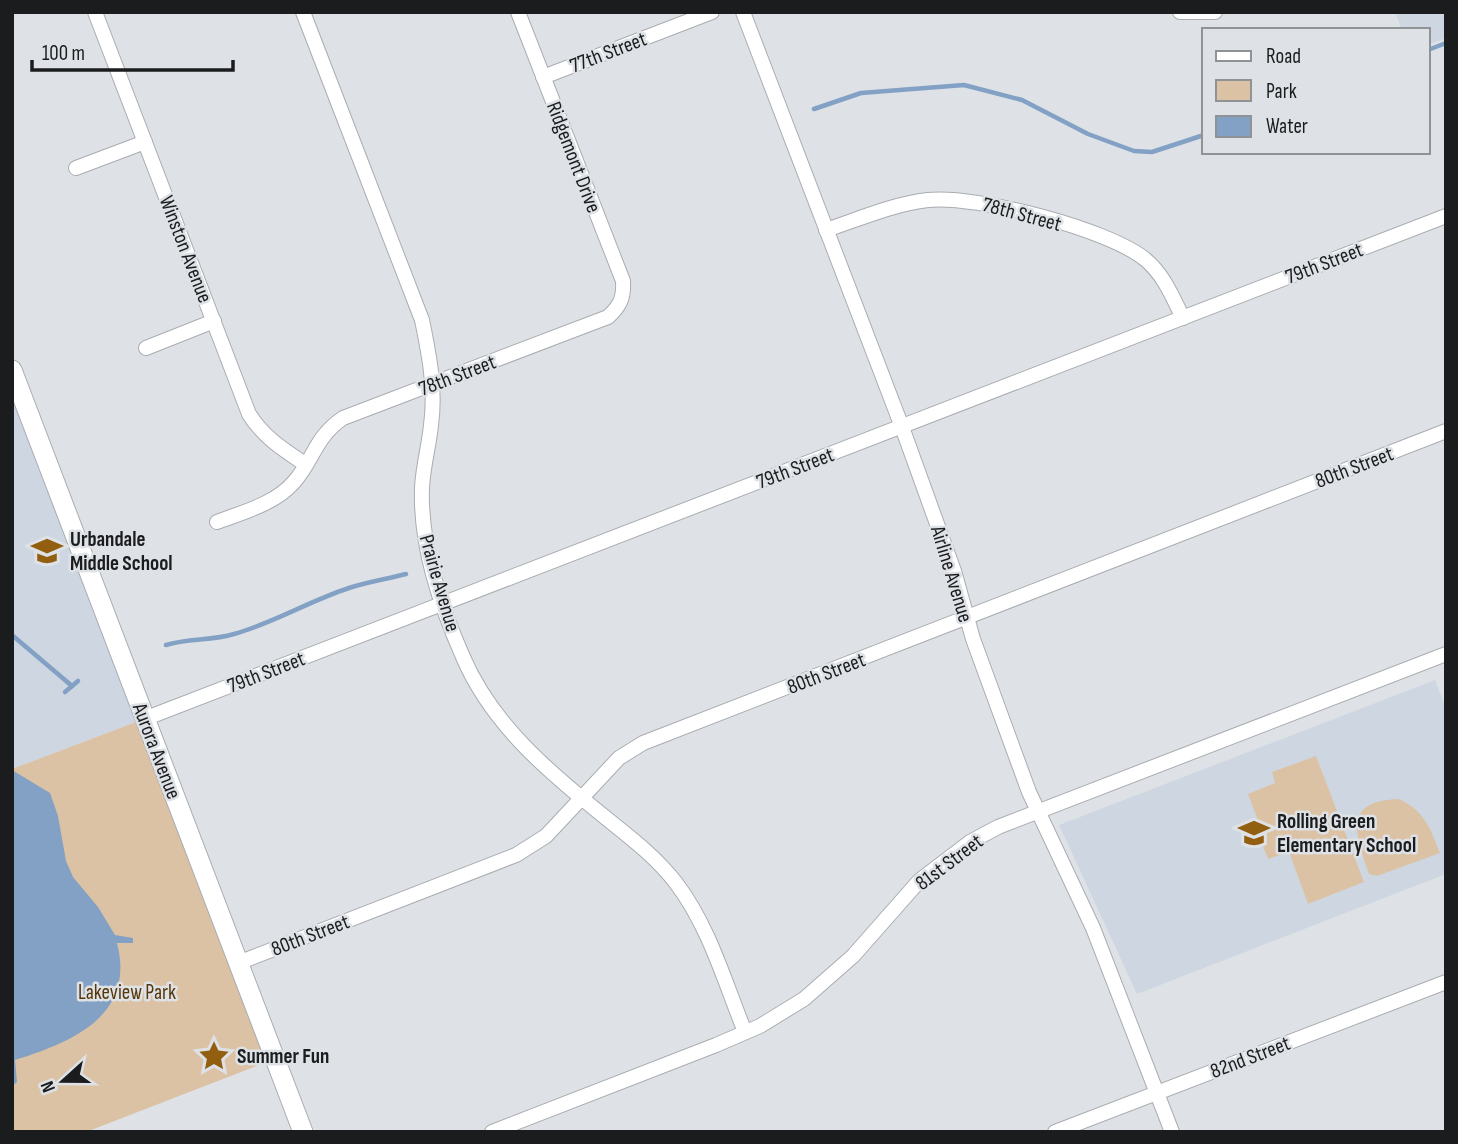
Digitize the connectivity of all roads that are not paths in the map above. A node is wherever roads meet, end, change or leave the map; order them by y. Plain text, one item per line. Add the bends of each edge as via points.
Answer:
1 (95, 12) edge
2 (303, 12) edge
3 (518, 12) edge
4 (712, 12) edge
5 (743, 12) edge
6 (1180, 12) edge
7 (1215, 12) edge
8 (543, 78) junction
9 (145, 142) junction
10 (76, 168) dead end
11 (1446, 216) edge
12 (826, 230) junction
13 (621, 302) joint
14 (1183, 318) junction
15 (214, 321) junction
16 (146, 348) dead end
17 (12, 370) edge
18 (432, 385) junction
19 (902, 427) junction
20 (1446, 431) edge
21 (305, 464) junction
22 (217, 522) dead end
23 (444, 603) junction
24 (967, 620) junction
25 (1445, 657) edge
26 (144, 719) junction
27 (580, 796) junction
28 (1038, 811) junction
29 (238, 963) junction
30 (1446, 982) edge
31 (745, 1032) junction
32 (1157, 1093) junction
33 (303, 1132) edge
34 (492, 1132) edge
35 (1055, 1132) edge
36 (1172, 1132) edge

1 - 9 street, Winston Avenue
2 - 18 street, Prairie Avenue via 422,320
3 - 8 street, Ridgemont Drive
4 - 8 street, 77th Street
5 - 12 street, Airline Avenue
6 - 7 street
8 - 13 street, Ridgemont Drive via 623,281
9 - 10 street
9 - 15 street, Winston Avenue
11 - 14 street, 79th Street
12 - 14 street, 78th Street via 927,200 1001,206 1132,249 1163,279
12 - 19 street, Airline Avenue
13 - 18 street, 78th Street via 607,317
14 - 19 street, 79th Street
15 - 16 street
15 - 21 street, Winston Avenue via 257,427
17 - 26 street, Aurora Avenue
18 - 21 street, 78th Street via 343,418 327,429
18 - 23 street, Prairie Avenue via 423,517
19 - 23 street, 79th Street
19 - 24 street, Airline Avenue
20 - 24 street, 80th Street
21 - 22 street, 78th Street via 279,495
23 - 26 street, 79th Street
23 - 27 street, Prairie Avenue via 463,657 496,714
24 - 27 street, 80th Street via 643,743 619,758
24 - 28 street, Airline Avenue
25 - 28 street, 81st Street
26 - 29 street, Aurora Avenue
27 - 29 street, 80th Street via 546,836 516,855
27 - 31 street, Prairie Avenue via 646,850 676,883 699,921
28 - 31 street, 81st Street via 998,827 944,860 919,880 830,979
28 - 32 street, Airline Avenue via 1093,928
29 - 33 street, Aurora Avenue
30 - 32 street, 82nd Street
31 - 34 street, 81st Street
32 - 35 street, 82nd Street
32 - 36 street, Airline Avenue

